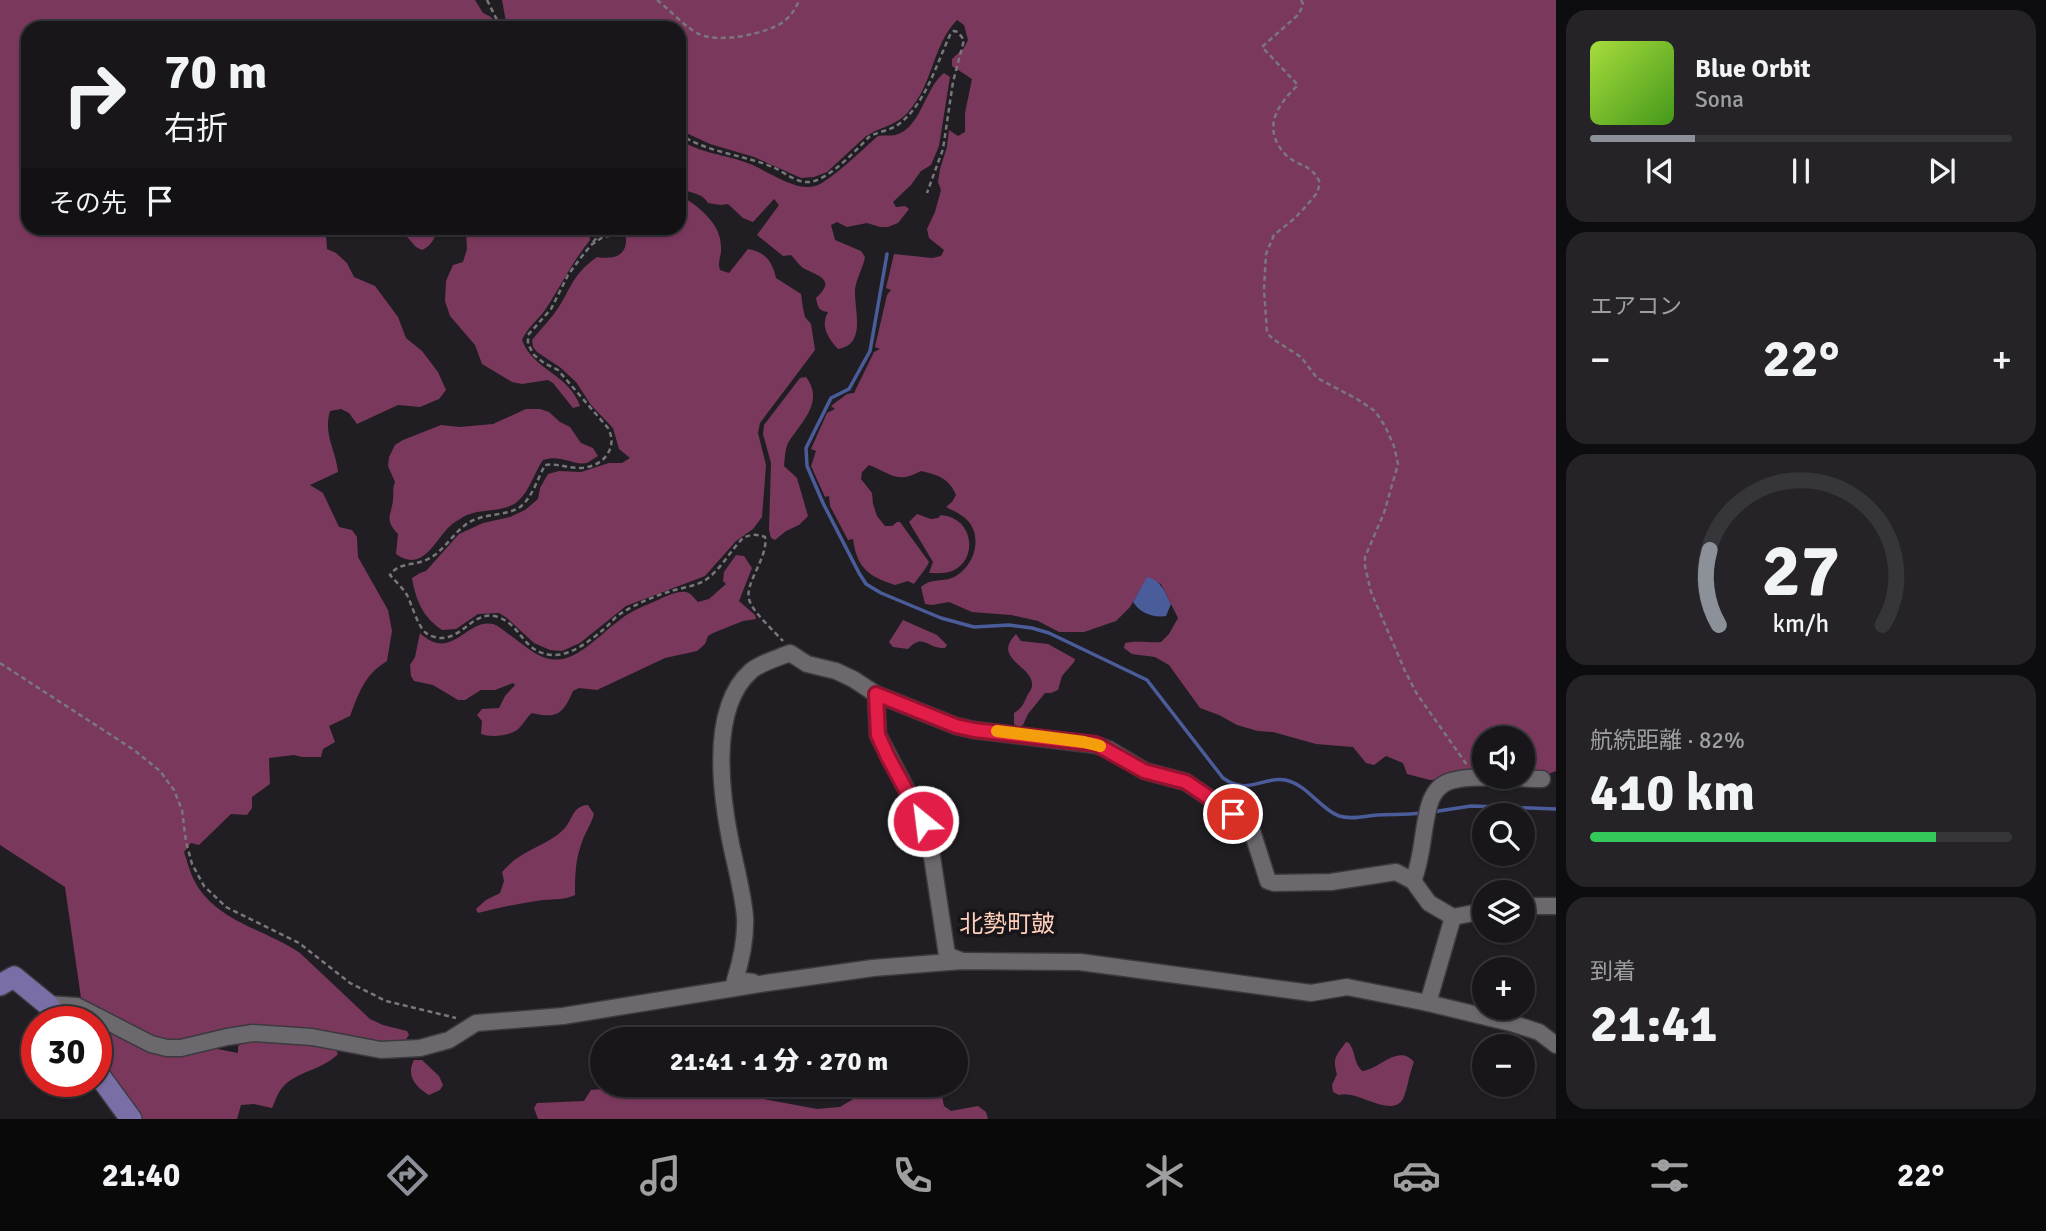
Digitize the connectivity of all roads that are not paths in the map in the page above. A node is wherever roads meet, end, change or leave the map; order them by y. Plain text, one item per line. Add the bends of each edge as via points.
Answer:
1 (876, 694) junction
2 (1542, 779) dead end
3 (1413, 881) junction
4 (1535, 906) edge
5 (1556, 906) edge
6 (1472, 913) edge
7 (1453, 917) junction
8 (962, 961) junction
9 (5, 976) edge
10 (766, 983) junction
11 (1428, 1003) junction
12 (47, 1004) joint
13 (1556, 1045) edge
14 (112, 1093) edge
15 (131, 1119) edge

1 - 3 street via 956,726 1096,744 1144,771 1186,782 1251,828 1268,881 1331,882 1396,872
1 - 8 street via 878,735 929,837 947,955
1 - 10 street via 844,675 807,664 789,653 752,670 735,690 725,719 722,749 723,791 745,919 735,980
2 - 3 street via 1471,778 1452,780 1436,790
3 - 7 street via 1429,903
4 - 5 street
6 - 7 street
7 - 11 street
8 - 10 street
8 - 11 street via 1080,962 1311,993 1347,987
9 - 12 main road
10 - 12 street via 563,1016 476,1023 449,1040 420,1048 381,1050 312,1037 253,1034 167,1048 77,1006
11 - 13 street via 1539,1032
14 - 15 main road

